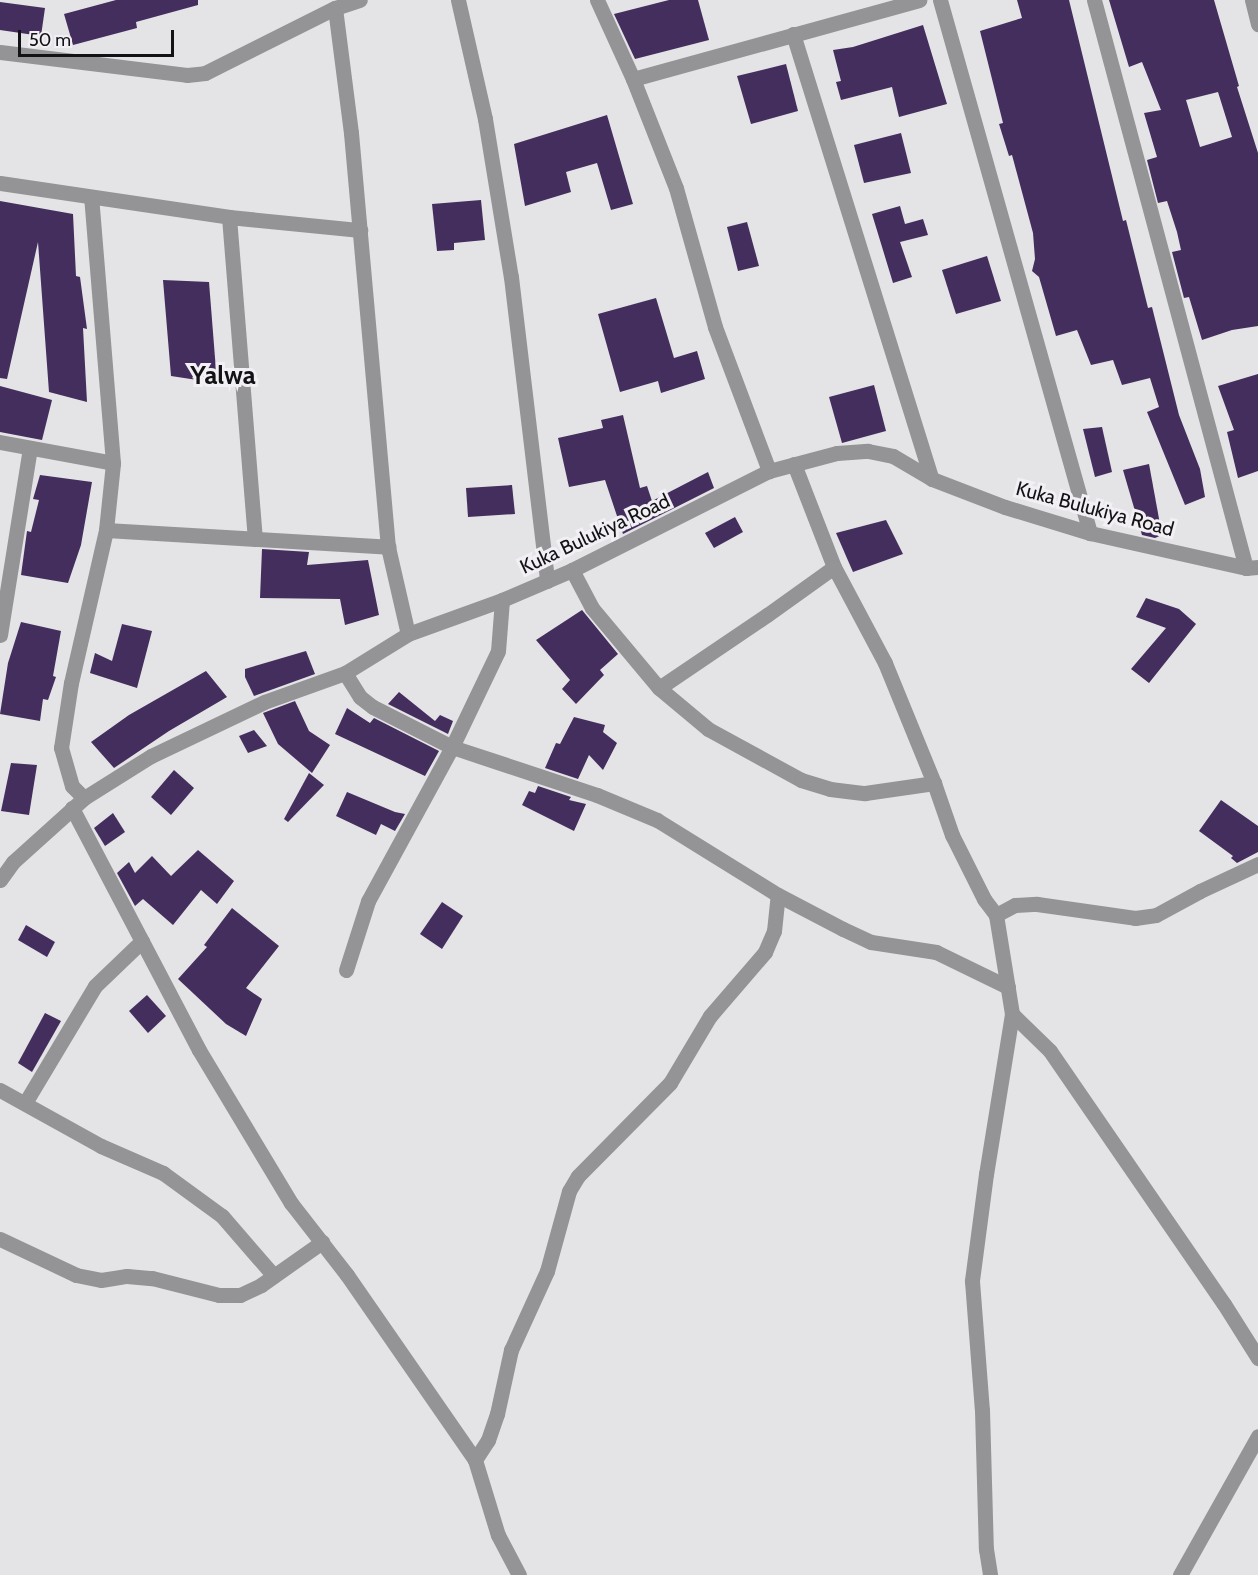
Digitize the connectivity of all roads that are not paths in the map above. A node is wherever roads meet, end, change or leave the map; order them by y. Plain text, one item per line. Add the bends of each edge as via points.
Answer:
1 (360, 0) edge
2 (458, 0) edge
3 (597, 0) edge
4 (919, 0) edge
5 (940, 0) edge
6 (1094, 0) edge
7 (1252, 0) edge
8 (335, 8) junction
9 (1258, 24) edge
10 (794, 34) junction
11 (0, 52) edge
12 (633, 79) junction
13 (0, 183) edge
14 (91, 197) junction
15 (229, 217) junction
16 (360, 230) junction
17 (0, 442) edge
18 (30, 448) junction
19 (113, 463) junction
20 (794, 464) junction
21 (769, 471) junction
22 (932, 479) junction
23 (106, 530) junction
24 (1090, 533) junction
25 (255, 539) junction
26 (388, 547) junction
27 (834, 567) junction
28 (1252, 568) edge
29 (572, 570) junction
30 (547, 581) junction
31 (502, 600) junction
32 (408, 634) junction
33 (0, 635) edge
34 (345, 673) junction
35 (659, 688) junction
36 (452, 747) junction
37 (934, 783) junction
38 (84, 798) junction
39 (72, 808) junction
40 (6, 860) edge
41 (1258, 864) edge
42 (0, 880) edge
43 (778, 895) junction
44 (996, 915) junction
45 (142, 941) junction
46 (346, 970) dead end
47 (1008, 987) junction
48 (1012, 1014) junction
49 (0, 1090) edge
50 (25, 1103) junction
51 (0, 1239) edge
52 (322, 1242) junction
53 (274, 1276) junction
54 (1258, 1358) edge
55 (1258, 1436) edge
56 (475, 1460) junction
57 (519, 1575) edge
58 (990, 1575) edge
59 (1180, 1575) edge

1 - 8 street
2 - 30 street via 485,119 511,277
3 - 12 street
4 - 10 street
5 - 24 street
6 - 28 street
7 - 9 street
8 - 11 street via 205,73 187,75
8 - 16 street
10 - 12 street
10 - 22 street
12 - 21 street via 676,188 715,327
13 - 14 street
14 - 15 street
14 - 19 street
15 - 16 street
15 - 25 street
16 - 26 street
17 - 18 street
18 - 19 street
18 - 33 street
19 - 23 street
20 - 21 street, Kuka Bulukiya Road
20 - 22 street, Kuka Bulukiya Road via 837,453 868,451 893,456
20 - 27 street
21 - 29 street, Kuka Bulukiya Road
22 - 24 street, Kuka Bulukiya Road
23 - 25 street
23 - 38 street via 71,683 61,748 72,786
24 - 28 street, Kuka Bulukiya Road
25 - 26 street
26 - 32 street
27 - 35 street
27 - 37 street via 885,663
29 - 30 street, Kuka Bulukiya Road
29 - 35 street via 592,608
30 - 31 street, Kuka Bulukiya Road
31 - 32 street, Kuka Bulukiya Road
31 - 36 street via 498,651
32 - 34 street, Kuka Bulukiya Road
34 - 36 street via 360,697 373,707
34 - 38 street, Kuka Bulukiya Road via 264,702 151,756
35 - 37 street via 708,729 801,780 830,789 865,793
36 - 43 street via 597,795 657,820
36 - 46 street via 368,901
37 - 44 street via 952,835
38 - 39 street, Kuka Bulukiya Road
39 - 40 street, Kuka Bulukiya Road
39 - 45 street
40 - 42 street, Kuka Bulukiya Road
41 - 44 street via 1156,915 1135,918 1037,904 1015,905
43 - 47 street via 871,942 936,952
43 - 56 street via 774,932 765,952 710,1016 670,1083 578,1176 569,1191 546,1271 511,1350 488,1440
44 - 47 street
45 - 50 street via 95,986
45 - 52 street via 199,1050 284,1193
47 - 48 street
48 - 54 street via 1050,1051
48 - 58 street via 972,1281
49 - 50 street
50 - 53 street via 101,1146 163,1173 222,1216
51 - 53 street via 76,1275 101,1280 152,1278 219,1295 240,1295
52 - 53 street
52 - 56 street
55 - 59 street
56 - 57 street via 498,1535

